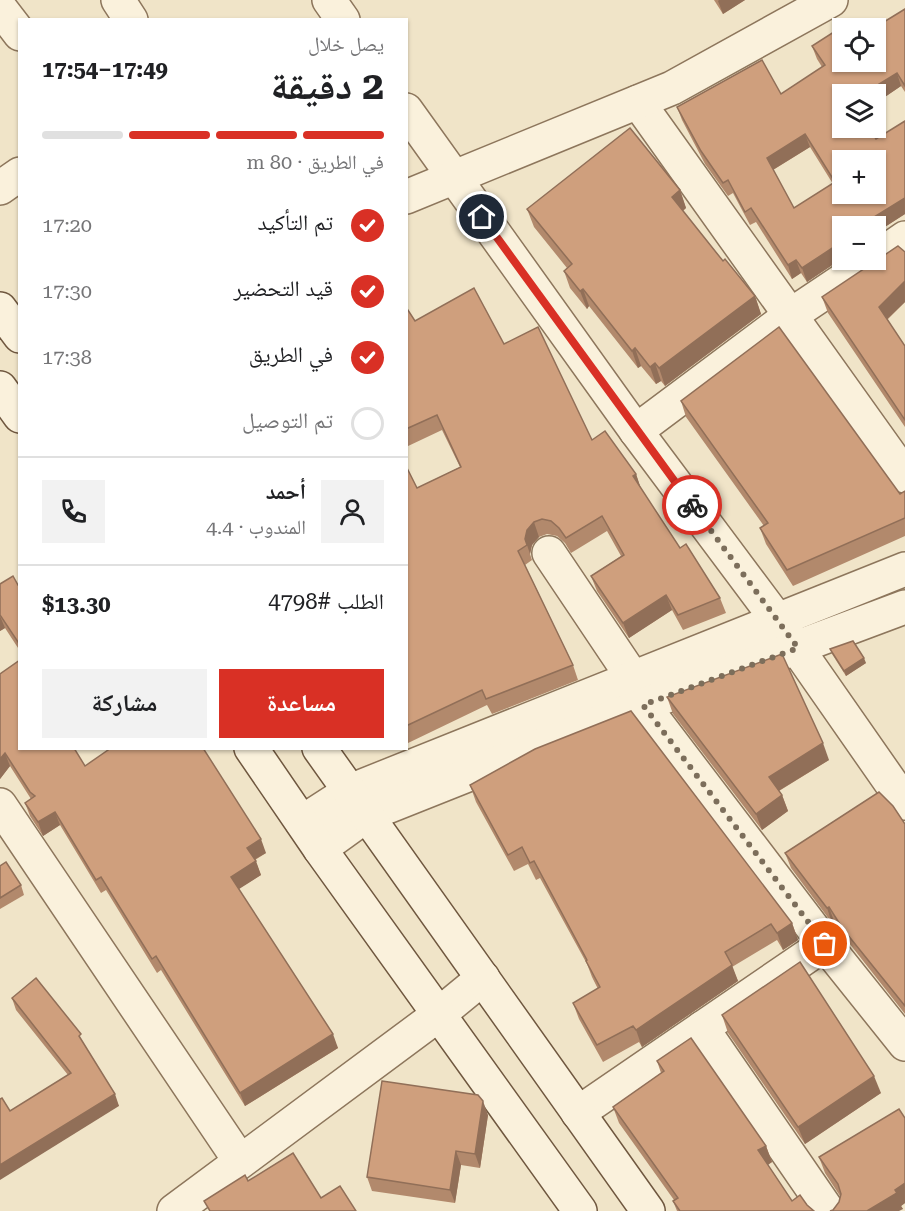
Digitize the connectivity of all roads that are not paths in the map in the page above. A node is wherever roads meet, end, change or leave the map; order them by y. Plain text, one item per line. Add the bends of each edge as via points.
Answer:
1 (118, 0) edge
2 (329, 0) edge
3 (831, 0) edge
4 (0, 8) edge
5 (130, 18) edge
6 (342, 18) edge
7 (18, 31) edge
8 (638, 102) junction
9 (408, 114) edge
10 (18, 175) edge
11 (454, 178) junction
12 (0, 188) edge
13 (408, 196) edge
14 (905, 238) edge
15 (886, 251) edge
16 (858, 270) edge
17 (0, 309) edge
18 (791, 315) junction
19 (18, 333) edge
20 (636, 431) junction
21 (902, 467) edge
22 (549, 553) dead end
23 (905, 569) edge
24 (905, 607) edge
25 (778, 621) junction
26 (798, 648) junction
27 (638, 692) junction
28 (252, 750) edge
29 (321, 750) edge
30 (359, 803) junction
31 (905, 803) edge
32 (0, 805) edge
33 (302, 822) junction
34 (320, 849) junction
35 (825, 944) junction
36 (483, 978) junction
37 (438, 1015) junction
38 (702, 1028) junction
39 (905, 1044) edge
40 (578, 1113) junction
41 (240, 1161) junction
42 (174, 1211) edge
43 (580, 1211) edge
44 (648, 1211) edge
45 (828, 1211) edge

1 - 5 street
2 - 6 street
3 - 8 street via 672,88
4 - 7 street
8 - 11 street
8 - 18 street
9 - 11 street
10 - 12 street
11 - 13 street
11 - 20 street
14 - 15 street
16 - 18 street
17 - 19 street
18 - 20 street
18 - 21 street
20 - 25 street
22 - 27 street
23 - 25 street
24 - 26 street
25 - 26 street
25 - 27 street
26 - 27 street
26 - 31 street
27 - 30 street
27 - 35 street
28 - 33 street
29 - 30 street
30 - 33 street
30 - 34 street
30 - 36 street
32 - 41 street
33 - 34 street
34 - 37 street
35 - 38 street
35 - 39 street
36 - 37 street
36 - 40 street
37 - 41 street
37 - 43 street
38 - 40 street
38 - 45 street
40 - 44 street
41 - 42 street

